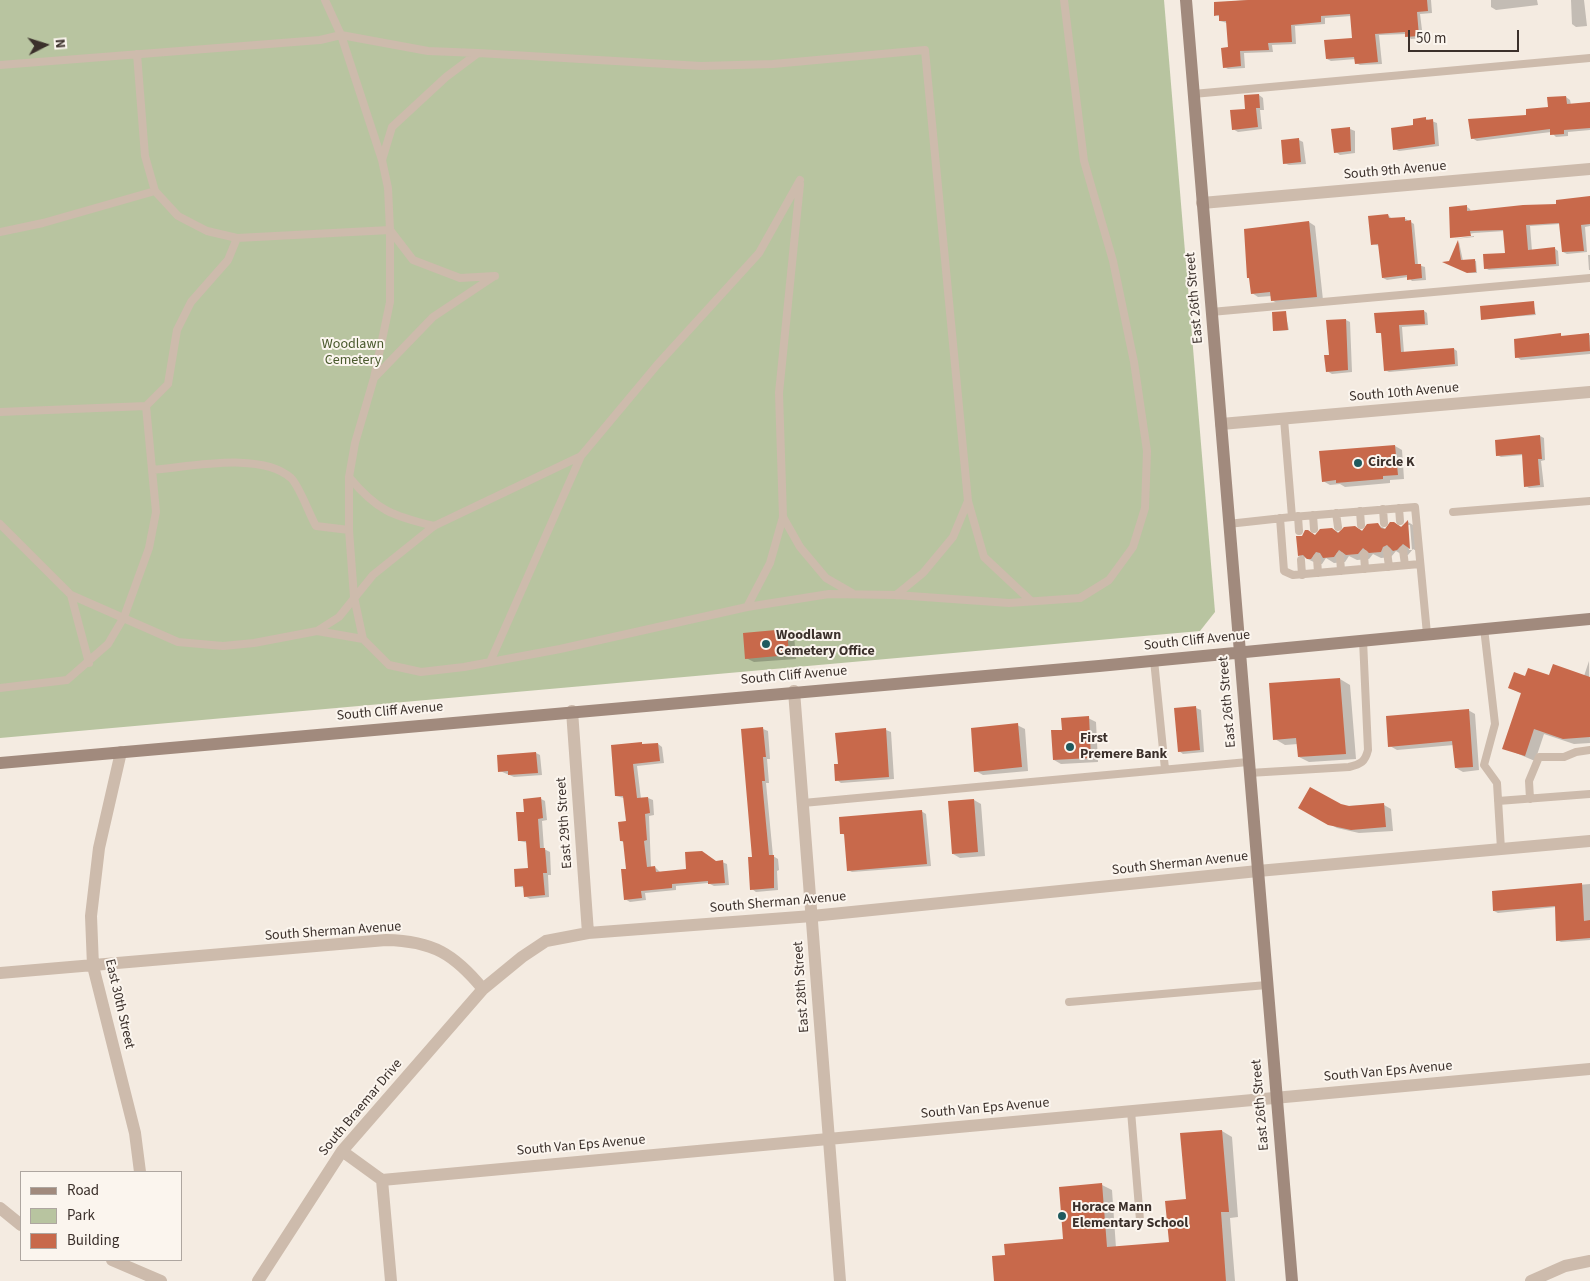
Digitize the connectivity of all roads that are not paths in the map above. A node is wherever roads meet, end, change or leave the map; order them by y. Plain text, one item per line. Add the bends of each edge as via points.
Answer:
1 (325, 0) edge
2 (334, 0) edge
3 (1064, 0) edge
4 (1186, 0) edge
5 (330, 12) junction
6 (341, 35) junction
7 (478, 53) junction
8 (137, 54) junction
9 (1590, 58) edge
10 (0, 65) edge
11 (1193, 94) junction
12 (382, 160) junction
13 (1590, 169) edge
14 (155, 191) junction
15 (1202, 202) junction
16 (390, 230) junction
17 (0, 232) edge
18 (237, 238) junction
19 (1590, 278) edge
20 (1211, 312) junction
21 (374, 378) junction
22 (1590, 392) edge
23 (146, 406) junction
24 (0, 412) edge
25 (1284, 418) junction
26 (1221, 424) junction
27 (581, 456) junction
28 (152, 470) junction
29 (349, 477) junction
30 (968, 501) junction
31 (1590, 501) edge
32 (1399, 508) junction
33 (1383, 510) junction
34 (1360, 511) junction
35 (1453, 512) dead end
36 (1336, 513) junction
37 (1313, 515) junction
38 (1295, 516) junction
39 (782, 517) junction
40 (1280, 518) junction
41 (1400, 521) dead end
42 (1384, 523) dead end
43 (0, 524) edge
44 (1228, 524) junction
45 (1361, 525) dead end
46 (434, 526) junction
47 (1338, 527) dead end
48 (1314, 529) dead end
49 (349, 530) junction
50 (1299, 531) dead end
51 (1403, 550) dead end
52 (1387, 551) dead end
53 (1364, 554) dead end
54 (1340, 556) dead end
55 (1317, 558) dead end
56 (1301, 560) dead end
57 (1420, 564) junction
58 (1404, 565) junction
59 (1388, 567) junction
60 (1365, 569) junction
61 (1342, 571) junction
62 (1318, 573) junction
63 (1302, 574) junction
64 (71, 594) junction
65 (853, 594) junction
66 (896, 595) junction
67 (354, 597) junction
68 (1031, 601) junction
69 (747, 607) junction
70 (124, 617) junction
71 (1590, 619) edge
72 (1484, 628) junction
73 (317, 630) junction
74 (1427, 634) junction
75 (363, 639) junction
76 (1363, 640) junction
77 (1238, 652) junction
78 (1154, 660) junction
79 (490, 662) junction
80 (89, 663) junction
81 (0, 688) edge
82 (794, 691) junction
83 (572, 711) junction
84 (1590, 750) edge
85 (121, 752) junction
86 (0, 763) edge
87 (1248, 767) junction
88 (1165, 769) junction
89 (1590, 794) edge
90 (1530, 799) junction
91 (1498, 801) junction
92 (803, 803) junction
93 (1590, 841) edge
94 (1501, 849) junction
95 (1258, 871) junction
96 (812, 916) junction
97 (588, 933) junction
98 (93, 966) junction
99 (0, 973) edge
100 (1266, 985) junction
101 (483, 989) junction
102 (1069, 1002) dead end
103 (1590, 1069) edge
104 (1275, 1097) junction
105 (1131, 1111) junction
106 (829, 1138) junction
107 (342, 1151) junction
108 (140, 1171) edge
109 (382, 1180) junction
110 (0, 1208) edge
111 (1140, 1220) dead end
112 (20, 1224) edge
113 (117, 1261) edge
114 (1590, 1261) edge
115 (161, 1281) edge
116 (258, 1281) edge
117 (392, 1281) edge
118 (840, 1281) edge
119 (1292, 1281) edge
120 (1531, 1281) edge

1 - 5 lane
2 - 5 lane
3 - 68 lane via 1084,161 1113,261 1134,362 1147,451 1145,508 1133,548 1109,580 1080,598
4 - 11 main road, East 26th Street
5 - 6 lane
6 - 7 lane via 428,51
6 - 8 lane via 320,40
6 - 12 lane
7 - 12 lane via 446,77 392,127
7 - 30 lane via 701,66 773,64 925,50
8 - 10 lane
8 - 14 lane via 145,156
9 - 11 lane
11 - 15 main road, East 26th Street
12 - 16 lane via 388,188
13 - 15 street, South 9th Avenue
14 - 17 lane
14 - 18 lane via 178,216 207,231
15 - 20 main road, East 26th Street
16 - 18 lane
16 - 21 lane via 390,302
16 - 21 lane via 413,260 460,278 495,276 433,317
18 - 23 lane via 228,260 191,302 177,330 168,384
19 - 20 lane
20 - 26 main road, East 26th Street
21 - 29 lane via 355,443
22 - 25 street, South 10th Avenue
23 - 24 lane
23 - 28 lane
25 - 26 street, South 10th Avenue
25 - 38 lane
26 - 44 main road, East 26th Street
27 - 39 lane via 656,364 759,253 800,180 779,393
27 - 46 lane
27 - 79 lane
28 - 49 lane via 248,462 271,465 292,479 316,526
28 - 70 lane via 156,512 149,548
29 - 46 lane via 366,498 394,517
29 - 49 lane
30 - 66 lane via 953,537 923,573
30 - 68 lane via 984,557
31 - 35 lane
32 - 33 lane
32 - 41 lane
32 - 57 lane via 1415,507
33 - 34 lane
33 - 42 lane
34 - 36 lane
34 - 45 lane
36 - 37 lane
36 - 47 lane
37 - 38 lane
37 - 48 lane
38 - 40 lane
38 - 50 lane
39 - 65 lane via 800,547 826,578
39 - 69 lane via 770,563
40 - 44 lane
40 - 63 lane via 1284,571
43 - 64 lane
44 - 77 main road, East 26th Street
46 - 67 lane via 374,575
49 - 67 lane
51 - 58 lane
52 - 59 lane
53 - 60 lane
54 - 61 lane
55 - 62 lane
56 - 63 lane
57 - 58 lane
57 - 74 lane
58 - 59 lane
59 - 60 lane
60 - 61 lane
61 - 62 lane
62 - 63 lane
64 - 70 lane
64 - 80 lane
65 - 66 lane
65 - 69 lane via 829,594
66 - 68 lane via 1009,603
67 - 73 lane via 339,616
67 - 75 lane
69 - 79 lane via 658,629
70 - 73 lane via 178,642 223,646
70 - 80 lane via 108,644
71 - 72 main road, South Cliff Avenue
72 - 74 main road, South Cliff Avenue
72 - 91 lane via 1495,724 1484,765 1497,783
73 - 75 lane
74 - 76 main road, South Cliff Avenue
75 - 79 lane via 389,666 421,672
76 - 77 main road, South Cliff Avenue
76 - 87 lane via 1366,759 1350,767
77 - 78 main road, South Cliff Avenue
77 - 87 main road, East 26th Street
78 - 82 main road, South Cliff Avenue
78 - 88 lane
80 - 81 lane via 67,680
82 - 83 main road, South Cliff Avenue
82 - 92 street, East 28th Street
83 - 85 main road, South Cliff Avenue
83 - 97 street, East 29th Street
84 - 90 lane via 1564,757 1539,757 1529,781
85 - 86 main road, South Cliff Avenue
85 - 98 street, East 30th Street via 94,882 91,916
87 - 88 lane
87 - 95 main road, East 26th Street
88 - 92 lane
89 - 90 lane
90 - 91 lane
91 - 94 lane
92 - 96 street, East 28th Street
93 - 94 street, South Sherman Avenue
94 - 95 street, South Sherman Avenue
95 - 96 street, South Sherman Avenue
95 - 100 main road, East 26th Street
96 - 97 street, South Sherman Avenue
96 - 106 street, East 28th Street
97 - 101 street, South Sherman Avenue via 546,941
98 - 99 street, South Sherman Avenue
98 - 101 street, South Sherman Avenue via 386,940 407,941 428,945 448,954
98 - 108 street, East 30th Street via 135,1133
100 - 102 lane
100 - 104 main road, East 26th Street
101 - 107 street, South Braemar Drive
103 - 104 street, South Van Eps Avenue
104 - 105 street, South Van Eps Avenue
104 - 119 main road, East 26th Street
105 - 106 street, South Van Eps Avenue
105 - 111 lane
106 - 109 street, South Van Eps Avenue
106 - 118 street, East 28th Street
107 - 109 street
107 - 116 street, South Braemar Drive
109 - 117 street
110 - 112 street
113 - 115 street
114 - 120 street via 1565,1266

